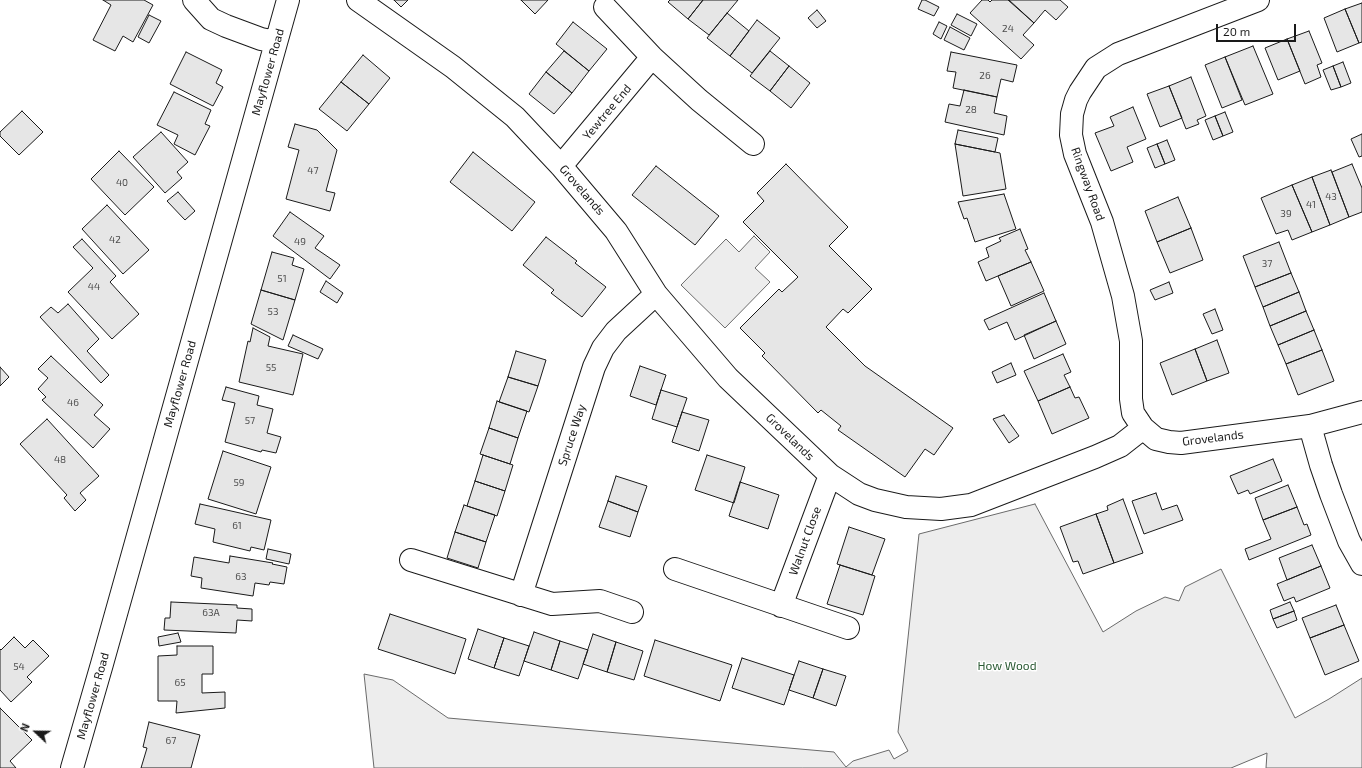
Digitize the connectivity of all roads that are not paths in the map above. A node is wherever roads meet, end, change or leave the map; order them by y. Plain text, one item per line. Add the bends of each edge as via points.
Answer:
1 (194, 0) edge
2 (288, 0) edge
3 (358, 0) edge
4 (1258, 0) edge
5 (605, 7) dead end
6 (276, 42) junction
7 (652, 57) junction
8 (754, 144) dead end
9 (561, 166) junction
10 (656, 294) junction
11 (1362, 412) edge
12 (1310, 426) junction
13 (1144, 428) junction
14 (830, 475) junction
15 (411, 560) dead end
16 (1362, 564) edge
17 (675, 569) dead end
18 (522, 595) junction
19 (781, 606) junction
20 (632, 612) dead end
21 (848, 628) dead end
22 (72, 768) edge

1 - 6 street via 211,18 226,26
2 - 6 street, Mayflower Road
3 - 9 street, Grovelands via 453,67 515,116
4 - 13 street, Ringway Road via 1118,54 1096,68 1078,96 1072,114 1071,135 1076,154 1102,222 1123,296 1130,341 1133,413
5 - 7 street
6 - 22 street, Mayflower Road
7 - 8 street via 699,100
7 - 9 street, Yewtree End
9 - 10 street, Grovelands via 616,231
10 - 14 street, Grovelands via 728,378
10 - 18 street, Spruce Way via 616,331 603,348 594,367
11 - 12 street, Grovelands
12 - 13 street, Grovelands via 1181,443 1156,439
12 - 16 street via 1321,465
13 - 14 street, Grovelands via 1120,446 971,505 941,509 906,507 859,494
14 - 19 street, Walnut Close
15 - 18 street
17 - 19 street
18 - 20 street via 552,604 600,601
19 - 21 street

